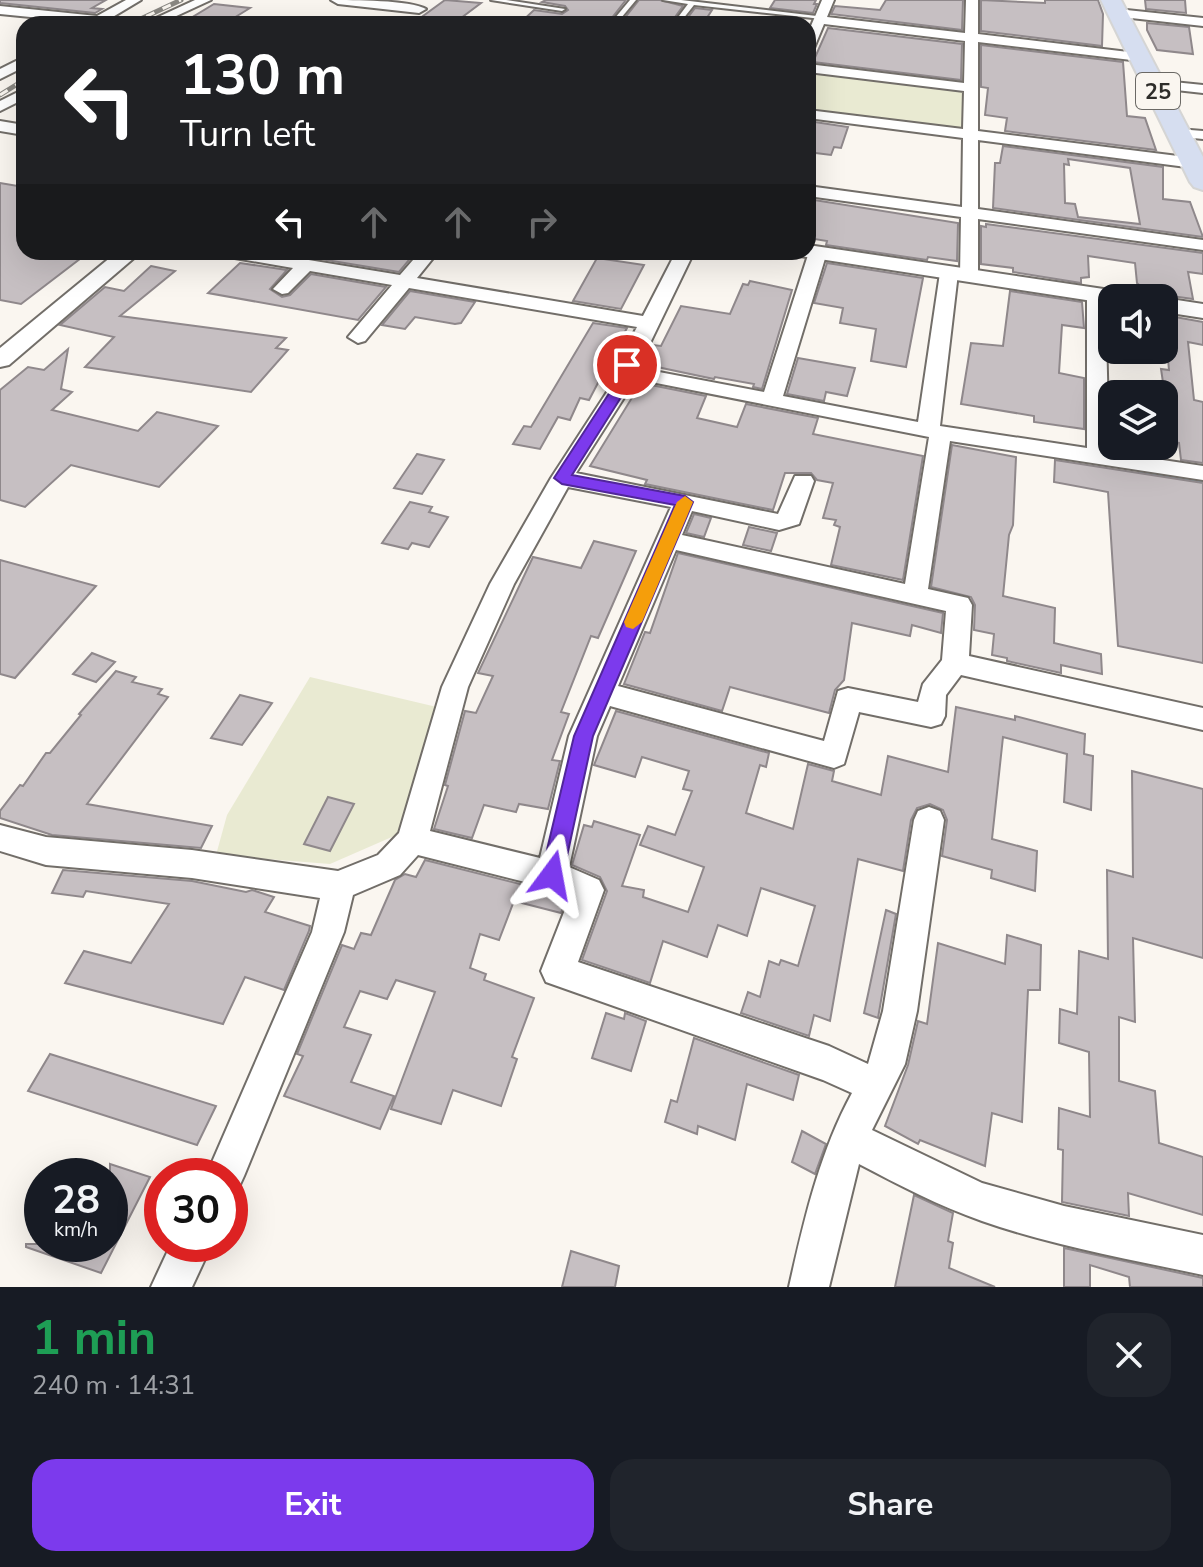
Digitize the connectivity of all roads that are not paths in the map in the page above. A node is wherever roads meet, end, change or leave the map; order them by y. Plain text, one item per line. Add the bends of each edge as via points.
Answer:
1 (58, 0) edge
2 (135, 0) edge
3 (205, 0) edge
4 (338, 0) edge
5 (494, 0) edge
6 (633, 0) edge
7 (666, 0) edge
8 (828, 0) edge
9 (972, 0) edge
10 (692, 3) junction
11 (424, 5) edge
12 (1114, 6) edge
13 (562, 9) dead end
14 (0, 10) edge
15 (33, 13) junction
16 (54, 16) edge
17 (107, 16) edge
18 (168, 16) edge
19 (620, 16) edge
20 (682, 16) edge
21 (782, 16) edge
22 (816, 19) edge
23 (821, 19) junction
24 (1203, 22) edge
25 (816, 30) edge
26 (971, 37) junction
27 (1140, 57) junction
28 (816, 69) edge
29 (1154, 84) junction
30 (971, 88) junction
31 (1203, 89) edge
32 (816, 115) edge
33 (1178, 133) junction
34 (973, 135) junction
35 (1203, 135) edge
36 (1198, 173) edge
37 (816, 192) edge
38 (971, 214) junction
39 (1203, 245) edge
40 (816, 252) edge
41 (120, 260) edge
42 (307, 260) edge
43 (423, 260) edge
44 (681, 260) edge
45 (811, 260) edge
46 (959, 274) junction
47 (406, 281) junction
48 (282, 289) dead end
49 (1098, 295) edge
50 (1178, 307) edge
51 (1203, 311) edge
52 (650, 323) junction
53 (358, 337) dead end
54 (0, 360) edge
55 (630, 372) junction
56 (772, 399) junction
57 (934, 431) junction
58 (1098, 457) edge
59 (1118, 460) edge
60 (1203, 473) edge
61 (562, 478) junction
62 (803, 481) dead end
63 (685, 502) junction
64 (668, 540) junction
65 (915, 596) junction
66 (955, 663) junction
67 (602, 693) junction
68 (1203, 719) edge
69 (929, 820) dead end
70 (0, 838) edge
71 (412, 840) junction
72 (552, 875) junction
73 (339, 886) junction
74 (876, 1086) junction
75 (848, 1138) junction
76 (233, 1158) edge
77 (1203, 1255) edge
78 (183, 1262) edge
79 (171, 1287) edge
80 (809, 1287) edge

1 - 15 street
2 - 17 street
3 - 18 street
4 - 11 street
5 - 13 lane
6 - 19 lane
7 - 10 lane
8 - 23 street
9 - 26 street
10 - 20 lane
10 - 21 lane
12 - 24 street
12 - 27 highway, 25
14 - 15 street
15 - 16 street
22 - 23 lane
23 - 25 street
23 - 26 street
26 - 27 street
26 - 30 street
27 - 29 highway, 25
28 - 30 street
29 - 31 street
29 - 33 highway, 25
30 - 34 street
32 - 34 street
33 - 35 street
33 - 36 highway, 25
34 - 36 street
34 - 38 street
37 - 38 street
38 - 39 street
38 - 46 street
40 - 46 street
41 - 54 street
42 - 47 street
42 - 48 street
43 - 47 street
44 - 52 street
45 - 56 street
46 - 49 street
46 - 57 street
47 - 52 street
47 - 53 street
50 - 51 street
52 - 55 street via 627,365
55 - 56 street
55 - 61 street
56 - 57 street
57 - 58 street
57 - 65 street
59 - 60 street
61 - 63 street
61 - 71 street via 502,584 455,687
62 - 63 street via 791,518 779,522
63 - 64 street
64 - 65 street
64 - 67 street
65 - 66 street via 959,605
66 - 67 street via 933,692 931,716 848,699 834,756
66 - 68 street
67 - 72 street via 583,736
69 - 74 street via 900,1011
70 - 73 street via 46,851 192,864
71 - 72 street
71 - 73 street via 389,865
72 - 74 street via 588,890 558,971 829,1064
73 - 76 street via 328,932
74 - 75 street
75 - 77 street via 981,1202
75 - 80 street
78 - 79 street

